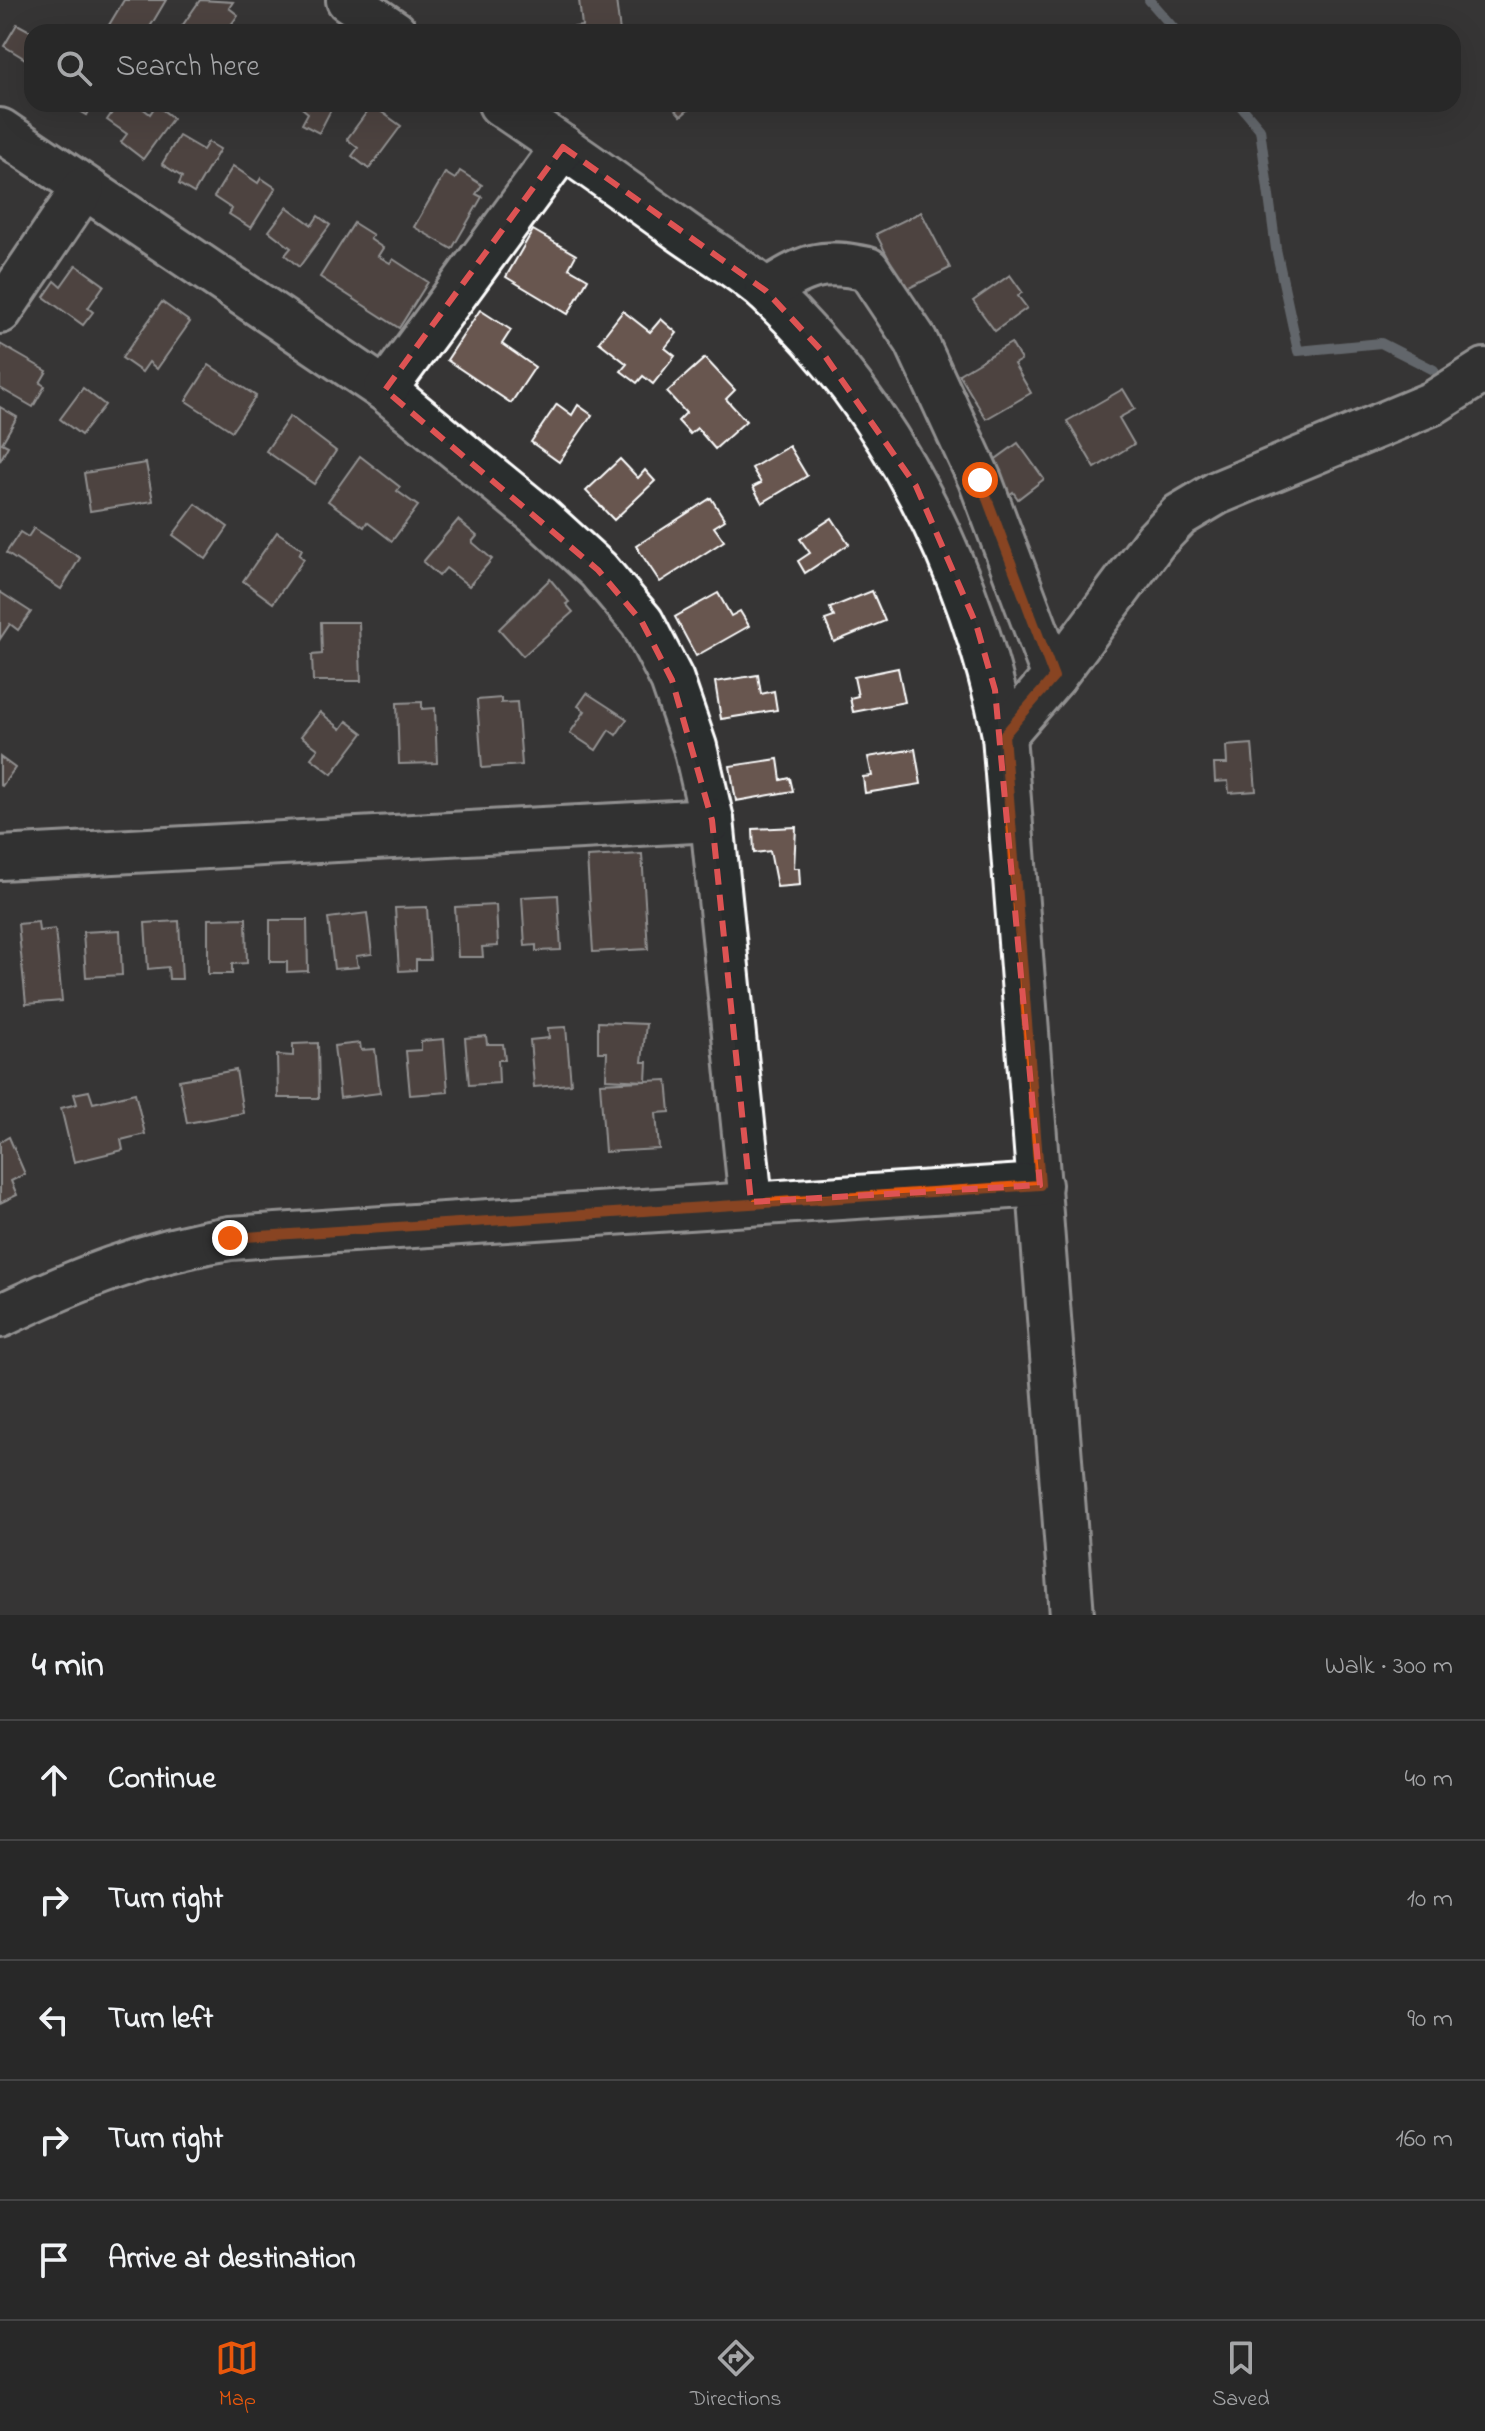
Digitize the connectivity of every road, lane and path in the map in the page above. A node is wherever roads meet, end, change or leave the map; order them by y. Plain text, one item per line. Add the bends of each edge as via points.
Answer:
1 (348, 0) edge
2 (383, 24) edge
3 (512, 112) edge
4 (0, 130) edge
5 (563, 147) junction
6 (83, 189) junction
7 (766, 291) junction
8 (0, 312) edge
9 (1485, 370) edge
10 (385, 390) junction
11 (1054, 677) junction
12 (1004, 735) junction
13 (712, 820) junction
14 (0, 858) edge
15 (1040, 1185) junction
16 (751, 1202) junction
17 (0, 1316) edge
18 (1072, 1615) edge

1 - 2 street
3 - 5 street
4 - 6 street
5 - 7 street
5 - 10 street
6 - 8 street
6 - 10 street
7 - 11 street via 806,266 838,262 868,269 916,341 980,480
7 - 12 street via 820,349 916,486 976,624
9 - 11 street via 1433,403 1217,493 1180,515
10 - 13 street via 540,517 598,570 642,622 672,680
11 - 12 street
12 - 15 street
13 - 14 street
13 - 16 street
15 - 16 street
15 - 18 street
16 - 17 street via 230,1238 169,1248 111,1266

